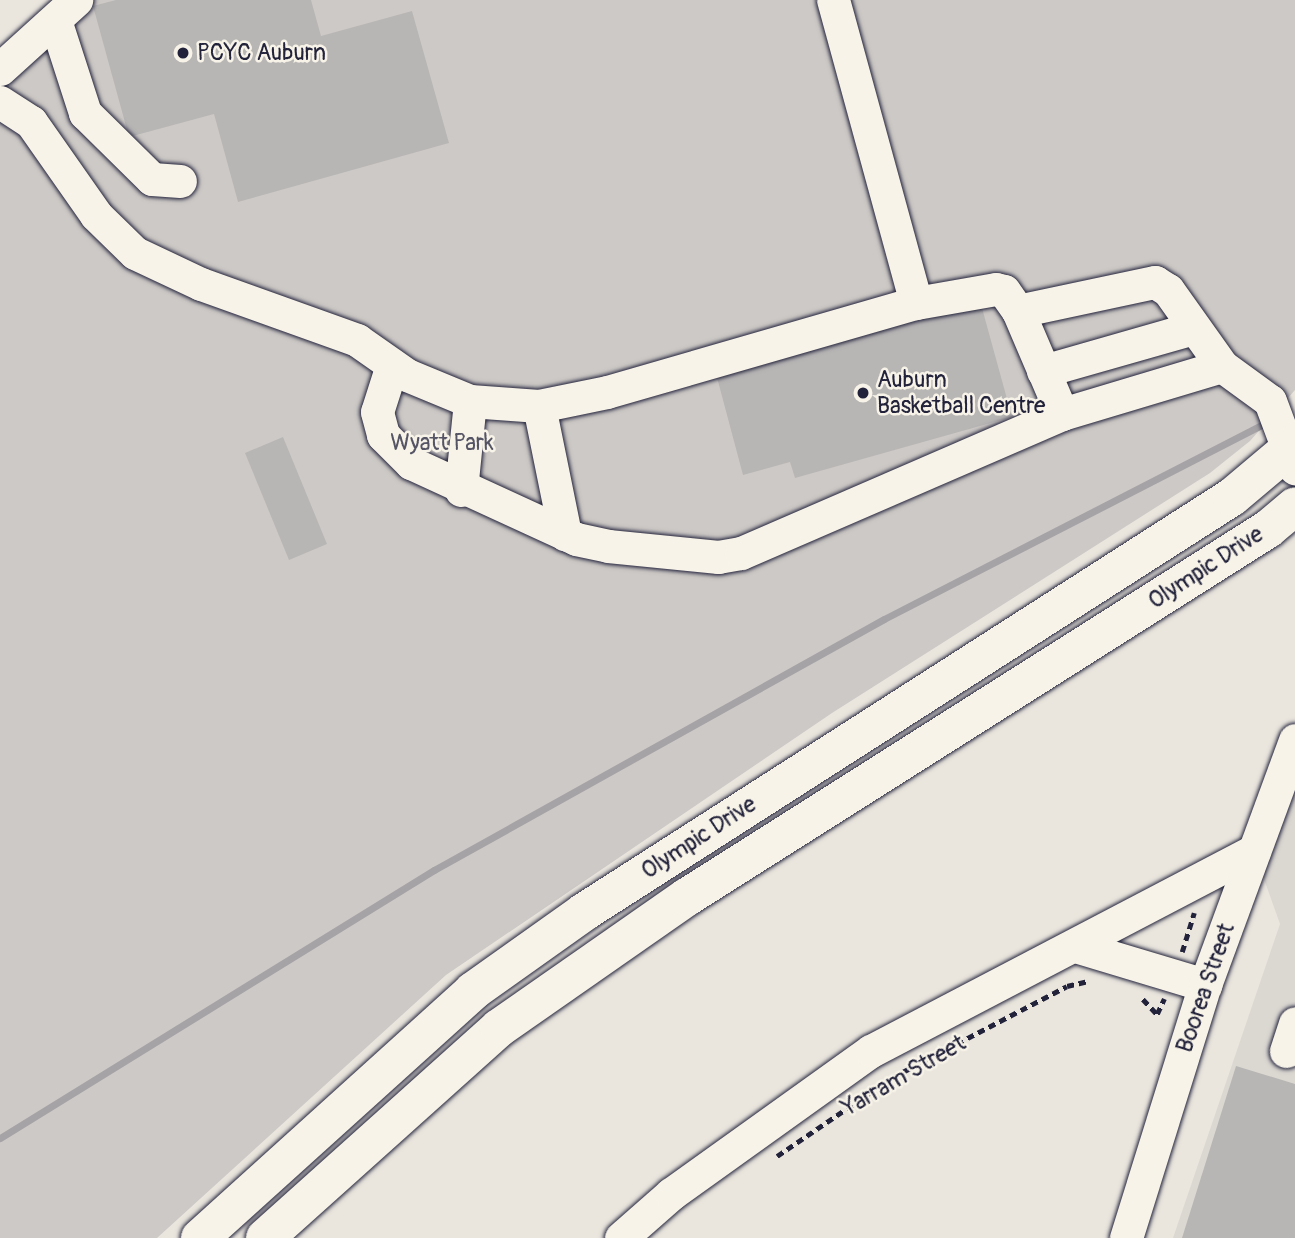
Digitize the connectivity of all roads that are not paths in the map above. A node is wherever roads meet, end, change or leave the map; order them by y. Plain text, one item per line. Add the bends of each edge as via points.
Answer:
1 (833, 0) edge
2 (66, 10) edge
3 (0, 69) edge
4 (0, 102) edge
5 (180, 181) dead end
6 (916, 303) junction
7 (1018, 311) junction
8 (1194, 328) junction
9 (392, 365) junction
10 (1222, 366) junction
11 (1043, 371) junction
12 (470, 401) junction
13 (539, 406) junction
14 (1062, 414) junction
15 (1294, 455) edge
16 (461, 490) junction
17 (1295, 506) edge
18 (565, 534) junction
19 (1295, 740) edge
20 (1254, 851) junction
21 (1075, 946) junction
22 (1190, 980) junction
23 (200, 1238) edge
24 (265, 1238) edge
25 (621, 1238) edge
26 (1126, 1238) edge

1 - 6 street
2 - 3 street
2 - 5 street via 85,113 152,179
4 - 9 street via 32,122 96,215 135,253 201,284 357,340
6 - 7 street via 996,289 1004,291
6 - 13 street via 607,393
7 - 8 street via 1155,282 1168,290
7 - 11 street
8 - 10 street
8 - 11 street
9 - 12 street
9 - 16 street via 377,412 383,435 411,463
10 - 14 street
10 - 15 street via 1270,401
11 - 14 street
12 - 13 street
12 - 16 street
13 - 18 street
14 - 18 street via 741,553 718,557 608,547
15 - 23 highway, Olympic Drive via 595,904 484,983
16 - 18 street
17 - 24 highway, Olympic Drive via 1186,581 687,897 499,1028
19 - 20 street, Boorea Street
20 - 21 street, Yarram Street
20 - 22 street, Boorea Street
21 - 22 street
21 - 25 street, Yarram Street via 871,1051 671,1194
22 - 26 street, Boorea Street

